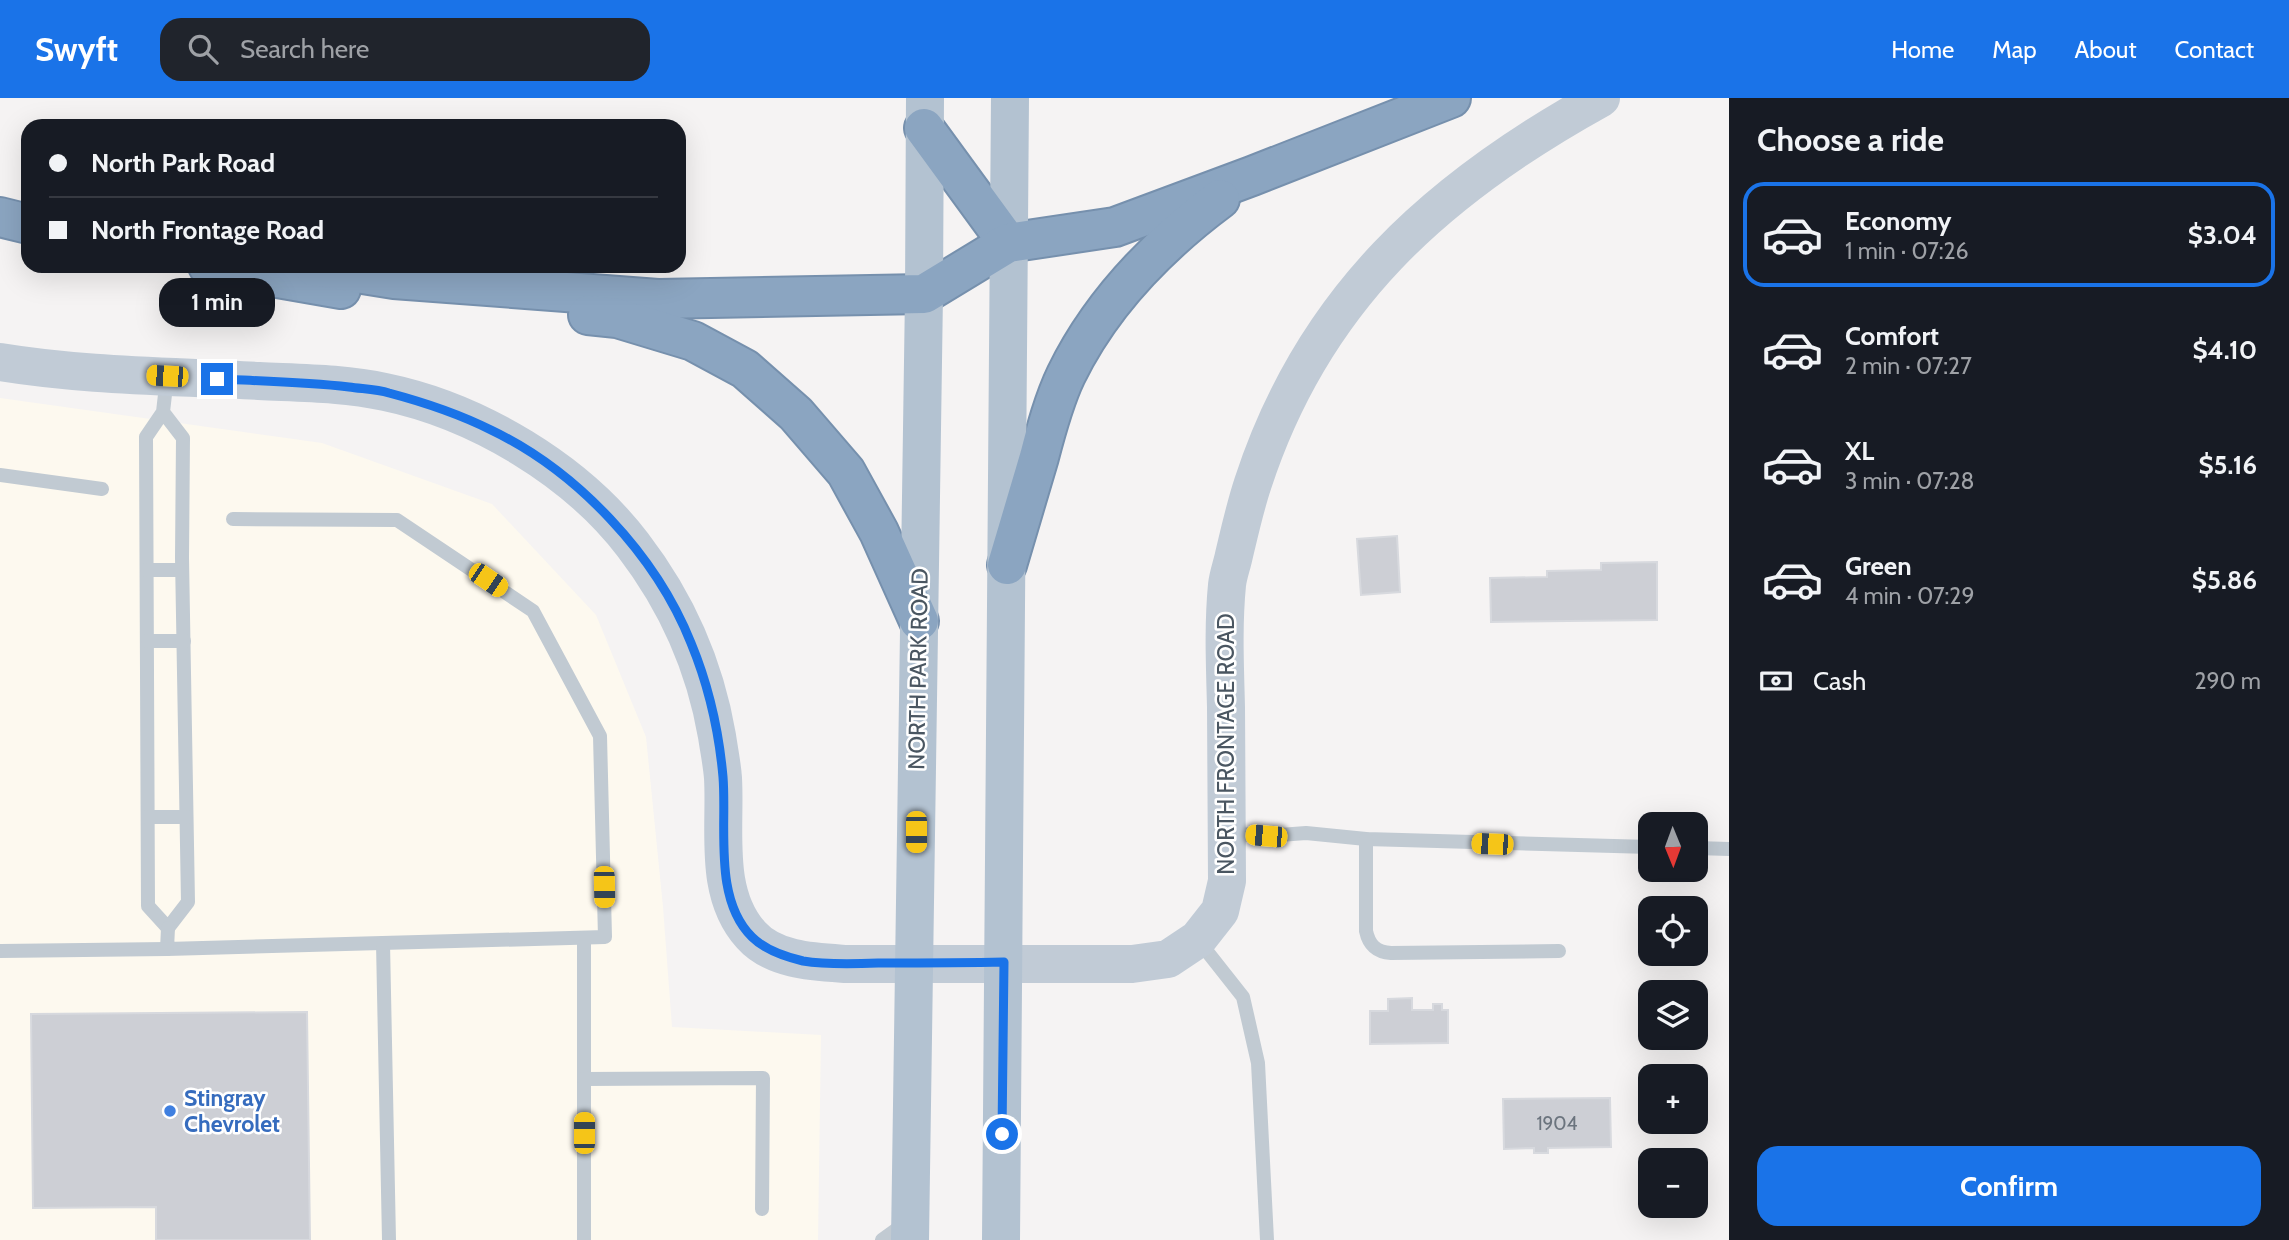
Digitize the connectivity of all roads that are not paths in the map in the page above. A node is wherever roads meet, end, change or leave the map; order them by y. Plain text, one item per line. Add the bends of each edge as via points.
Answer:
1 (1010, 98) edge
2 (1451, 98) edge
3 (1601, 98) edge
4 (925, 113) edge
5 (1252, 176) junction
6 (0, 200) edge
7 (21, 205) edge
8 (0, 217) edge
9 (21, 222) edge
10 (1007, 243) junction
11 (249, 273) edge
12 (357, 273) edge
13 (924, 294) junction
14 (0, 362) edge
15 (165, 394) junction
16 (0, 475) edge
17 (102, 489) dead end
18 (233, 519) dead end
19 (1007, 565) junction
20 (147, 570) junction
21 (183, 570) junction
22 (919, 621) junction
23 (148, 640) junction
24 (184, 641) junction
25 (148, 817) junction
26 (186, 817) junction
27 (1227, 833) junction
28 (1366, 839) junction
29 (1638, 847) edge
30 (1708, 848) edge
31 (1729, 849) edge
32 (168, 928) junction
33 (584, 938) junction
34 (1198, 939) junction
35 (383, 943) junction
36 (167, 948) junction
37 (0, 951) edge
38 (1559, 951) dead end
39 (1004, 962) junction
40 (915, 963) junction
41 (584, 1079) junction
42 (762, 1209) dead end
43 (901, 1233) edge
44 (389, 1240) edge
45 (584, 1240) edge
46 (1001, 1240) edge
47 (1267, 1240) edge

1 - 10 main road
2 - 5 highway
3 - 27 street, NORTH FRONTAGE ROAD via 1505,155 1417,225 1363,280 1289,392 1264,447 1227,582
4 - 10 highway
4 - 13 main road, NORTH PARK ROAD
5 - 10 highway via 1115,227
5 - 19 highway via 1182,228 1136,273 1097,322 1065,376
6 - 7 highway
8 - 9 highway
10 - 13 highway
10 - 19 main road
11 - 22 highway via 368,293 617,318 692,341 745,369 796,414 846,472
12 - 13 highway via 658,299
13 - 22 main road, NORTH PARK ROAD
14 - 15 street, NORTH FRONTAGE ROAD
15 - 20 lane via 146,437
15 - 21 lane via 183,438
15 - 40 street, NORTH FRONTAGE ROAD via 318,383 386,392 491,429 565,477 632,544 691,642 717,733 726,882 735,912 752,937 775,952 804,961
16 - 17 lane
18 - 33 lane via 397,520 533,611 600,736 605,937
19 - 39 main road
20 - 21 lane
20 - 23 lane
21 - 24 lane
22 - 40 main road, NORTH PARK ROAD
23 - 24 lane
23 - 25 lane
24 - 26 lane
25 - 26 lane
25 - 32 lane via 148,906
26 - 32 lane via 188,902
27 - 28 lane
27 - 34 street, NORTH FRONTAGE ROAD via 1227,881 1220,911
28 - 29 lane
28 - 38 lane via 1366,930 1374,948 1382,953
30 - 31 lane
32 - 36 lane
33 - 35 lane
33 - 41 lane
34 - 39 street, NORTH FRONTAGE ROAD via 1168,959 1132,964
34 - 47 lane via 1243,997 1258,1063
35 - 36 lane
35 - 44 lane
36 - 37 lane
39 - 40 street, NORTH FRONTAGE ROAD
39 - 46 main road
40 - 43 main road, NORTH PARK ROAD
41 - 42 lane via 763,1078
41 - 45 lane

